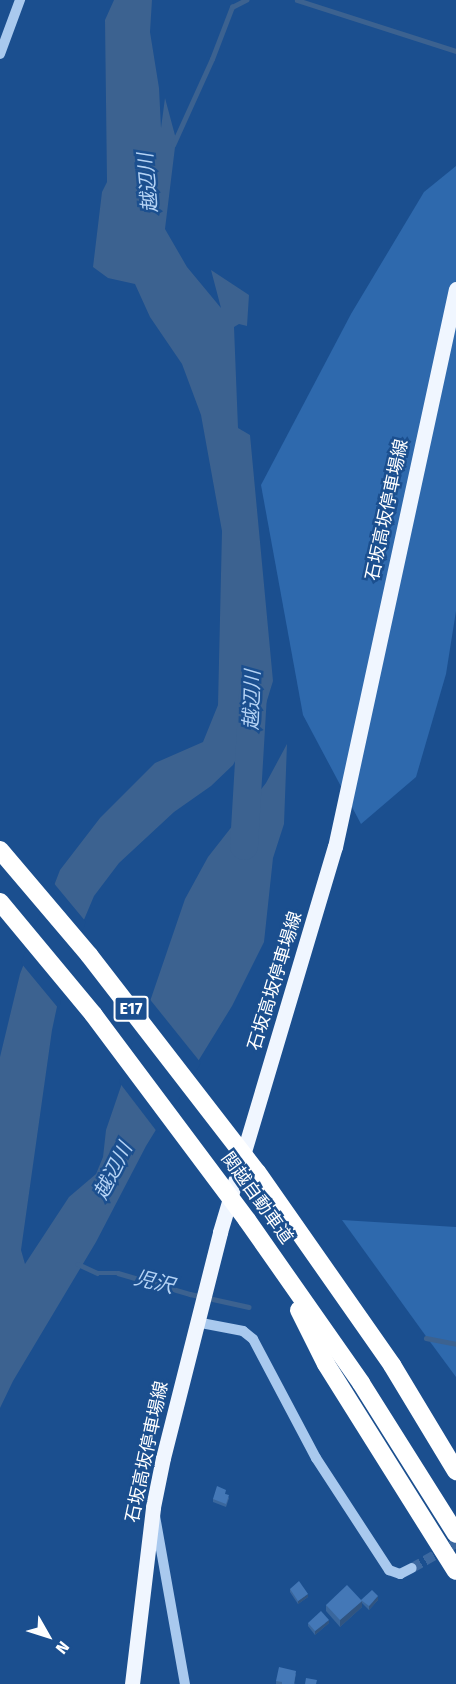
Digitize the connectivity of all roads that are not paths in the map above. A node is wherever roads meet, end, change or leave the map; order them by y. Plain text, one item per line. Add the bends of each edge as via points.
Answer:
1 (20, 0) edge
2 (0, 54) edge
3 (456, 289) edge
4 (0, 850) edge
5 (0, 902) edge
6 (270, 1252) junction
7 (198, 1315) junction
8 (392, 1365) junction
9 (456, 1461) edge
10 (456, 1471) edge
11 (153, 1507) junction
12 (456, 1534) edge
13 (412, 1568) tunnel mouth
14 (456, 1570) edge
15 (132, 1684) edge
16 (185, 1684) edge

1 - 2 street
3 - 7 main road, 石坂高坂停車場線 via 335,847
4 - 8 highway, 関越自動車道 / E17, bridge via 89,955 257,1172
5 - 6 highway, 関越自動車道 / E17, bridge via 93,1014
6 - 12 highway, 関越自動車道 / E17 via 361,1383
6 - 14 highway via 326,1364
7 - 11 main road, 石坂高坂停車場線
7 - 13 street via 243,1331 253,1339 316,1458 389,1570 400,1574
8 - 9 highway
8 - 10 highway, 関越自動車道 / E17
11 - 15 main road, 石坂高坂停車場線
11 - 16 street

